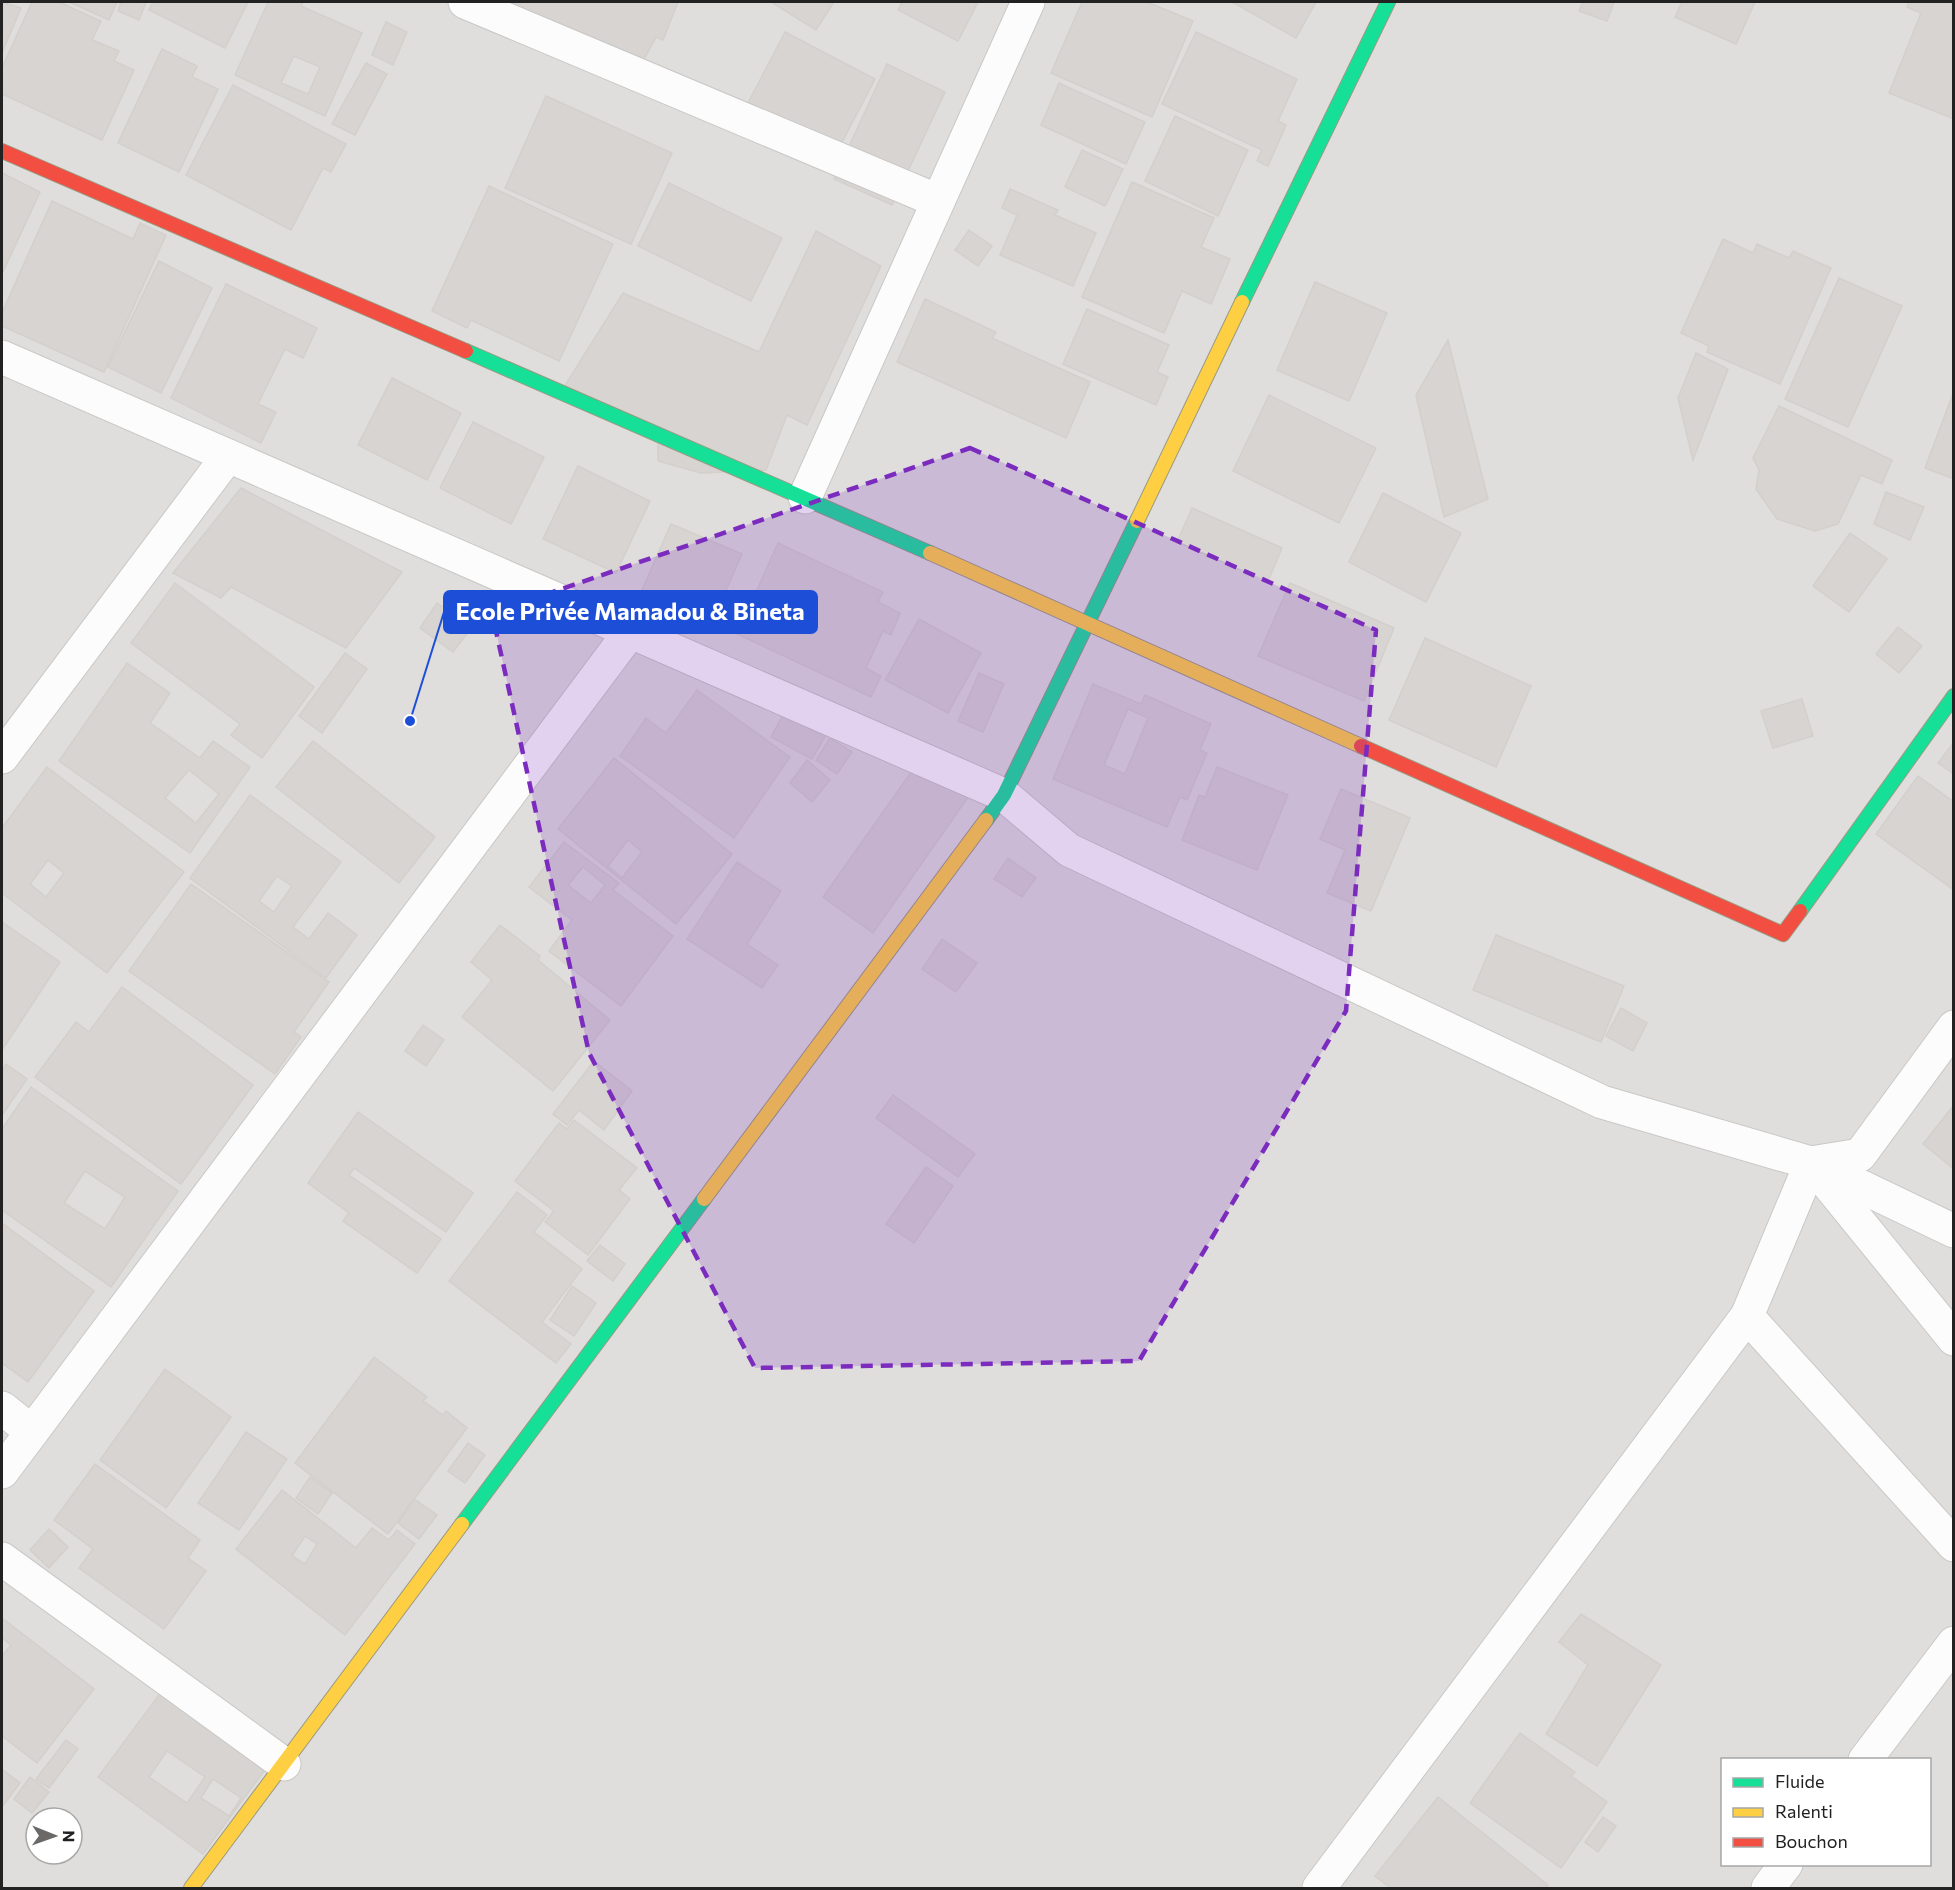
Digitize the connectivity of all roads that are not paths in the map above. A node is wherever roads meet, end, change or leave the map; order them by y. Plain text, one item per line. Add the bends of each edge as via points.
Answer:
1 (465, 2) edge
2 (1028, 2) edge
3 (1388, 2) edge
4 (2, 151) edge
5 (938, 201) junction
6 (2, 357) edge
7 (228, 456) junction
8 (805, 496) junction
9 (1087, 622) junction
10 (630, 632) junction
11 (1953, 696) edge
12 (2, 758) edge
13 (1004, 795) junction
14 (1953, 1027) edge
15 (1811, 1163) junction
16 (1953, 1231) edge
17 (1747, 1317) junction
18 (1953, 1339) edge
19 (2, 1408) edge
20 (32, 1432) junction
21 (2, 1472) edge
22 (1953, 1545) edge
23 (2, 1559) edge
24 (1953, 1643) edge
25 (1867, 1758) edge
26 (284, 1764) junction
27 (1784, 1866) edge
28 (191, 1888) edge
29 (1319, 1888) edge
30 (1768, 1888) edge

1 - 5 street
2 - 5 street
3 - 9 street
4 - 8 street
5 - 8 street
6 - 7 street
7 - 10 street
7 - 12 street
8 - 9 street
9 - 11 street via 1783,934
9 - 13 street
10 - 13 street
10 - 20 street
13 - 15 street via 1069,850 1602,1102
13 - 26 street
14 - 15 street via 1860,1155
15 - 16 street
15 - 17 street
15 - 18 street
17 - 22 street
17 - 29 street
19 - 20 street
20 - 21 street
23 - 26 street
24 - 25 street
26 - 28 street
27 - 30 street

